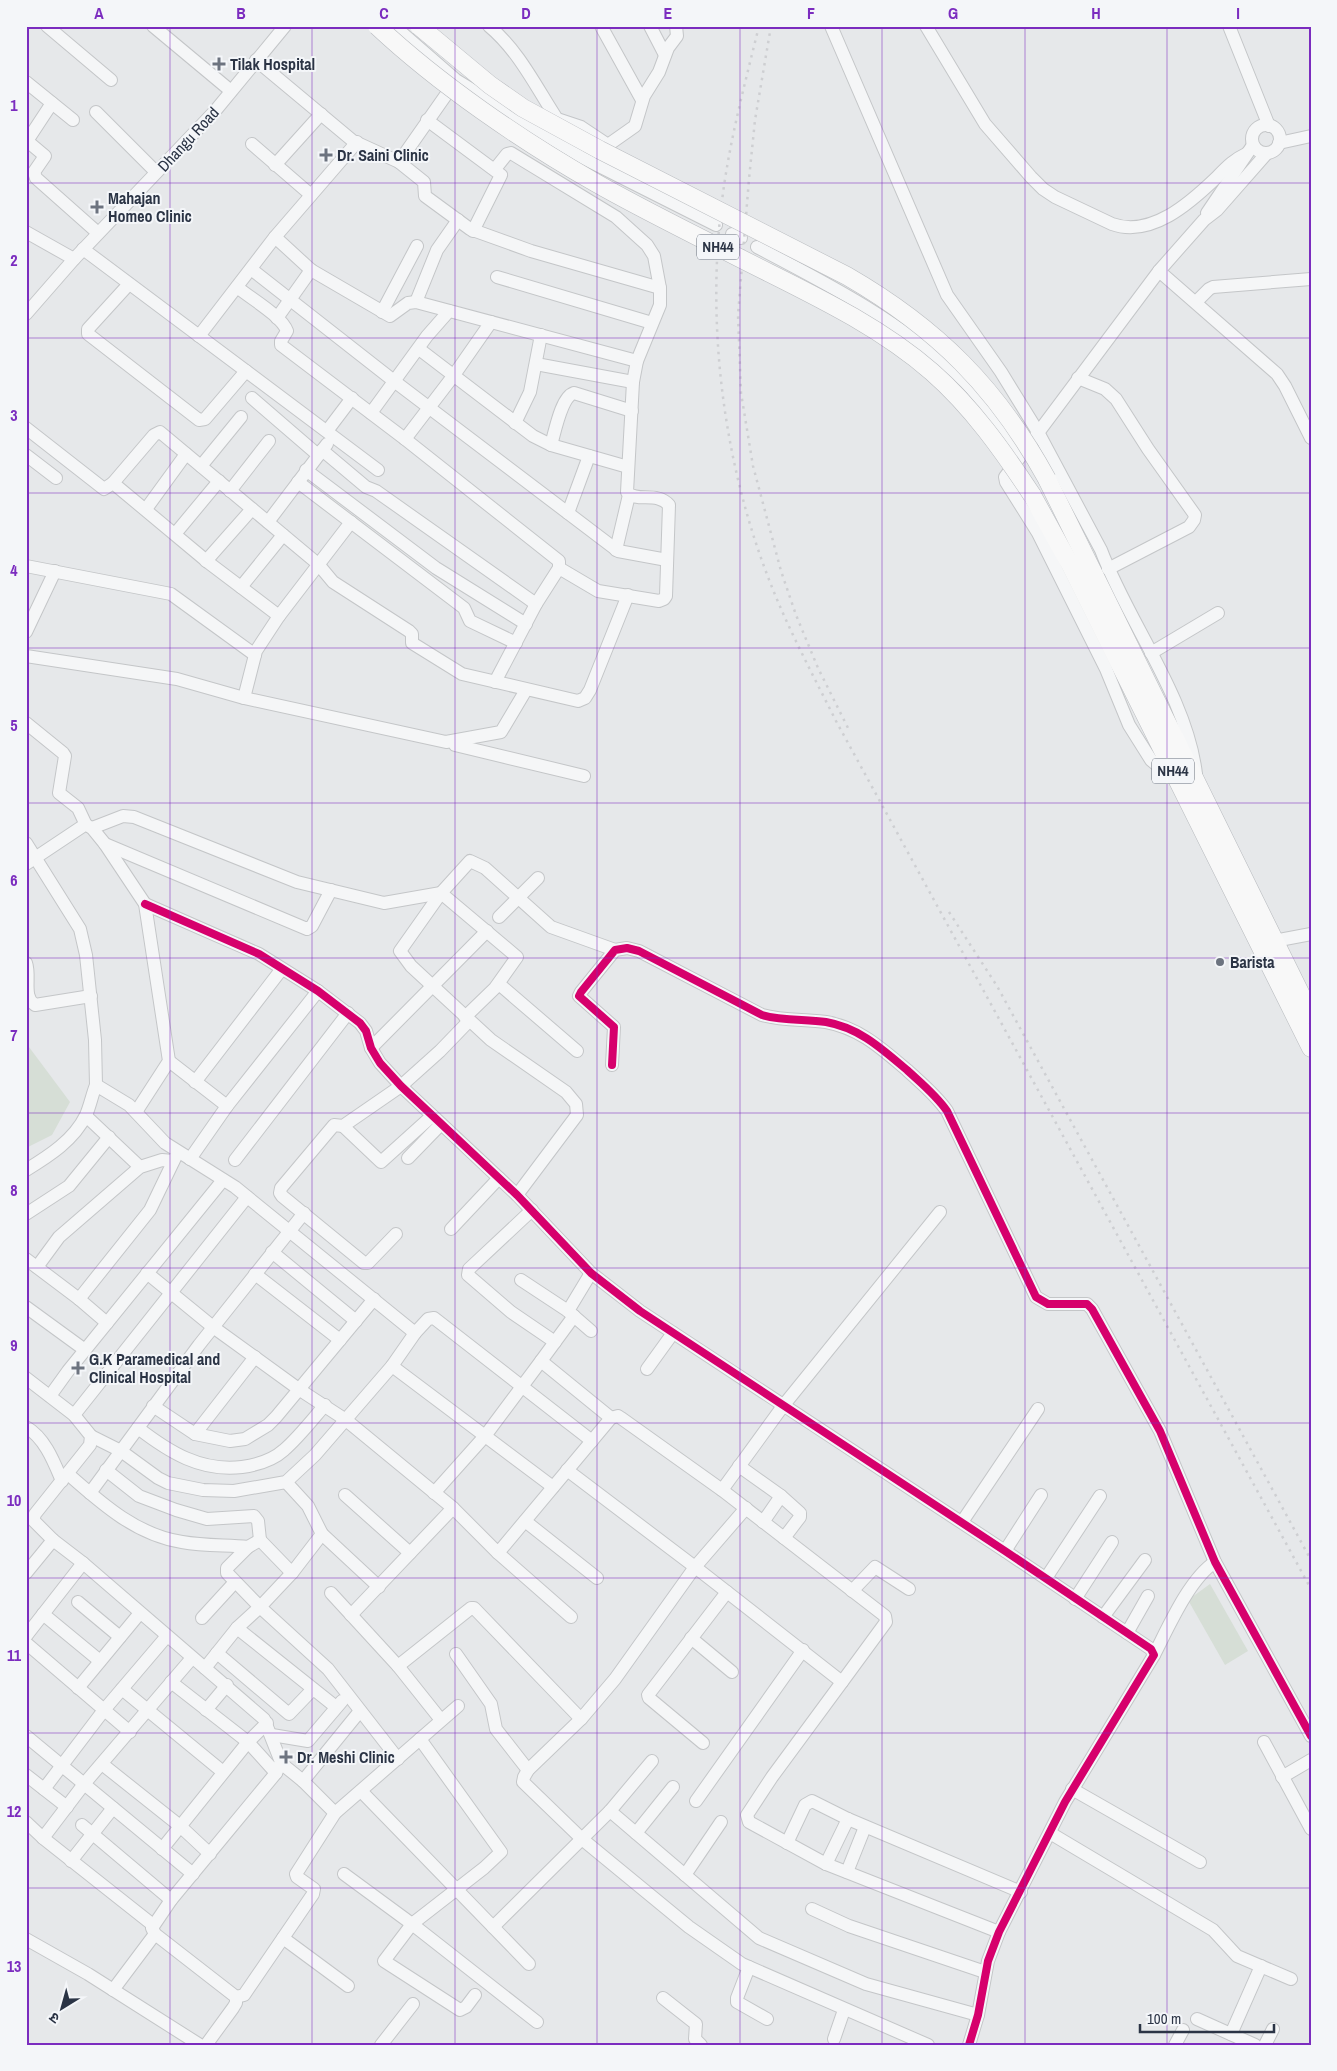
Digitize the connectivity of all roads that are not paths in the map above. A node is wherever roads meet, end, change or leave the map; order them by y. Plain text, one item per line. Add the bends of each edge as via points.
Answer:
1 (47, 26) edge
2 (153, 26) edge
3 (285, 26) edge
4 (377, 26) edge
5 (394, 26) edge
6 (419, 26) edge
7 (489, 26) edge
8 (601, 26) edge
9 (650, 26) edge
10 (676, 26) edge
11 (831, 26) edge
12 (926, 26) edge
13 (1229, 26) edge
14 (665, 55) junction
15 (256, 60) junction
16 (110, 80) dead end
17 (456, 80) junction
18 (26, 82) edge
19 (231, 91) junction
20 (642, 100) junction
21 (52, 103) junction
22 (96, 112) dead end
23 (321, 114) junction
24 (73, 120) dead end
25 (427, 120) junction
26 (1269, 126) junction
27 (1311, 136) edge
28 (27, 140) edge
29 (357, 142) junction
30 (1279, 143) junction
31 (252, 144) dead end
32 (1250, 150) junction
33 (1267, 153) junction
34 (399, 162) junction
35 (275, 164) junction
36 (495, 169) junction
37 (156, 172) junction
38 (311, 195) junction
39 (458, 220) junction
40 (1204, 220) junction
41 (716, 225) dead end
42 (474, 230) junction
43 (26, 232) edge
44 (98, 234) junction
45 (275, 237) junction
46 (417, 246) dead end
47 (757, 247) dead end
48 (79, 254) junction
49 (251, 269) junction
50 (311, 270) junction
51 (1159, 271) junction
52 (497, 278) dead end
53 (1311, 279) edge
54 (129, 284) junction
55 (237, 287) junction
56 (660, 288) junction
57 (290, 299) junction
58 (416, 302) junction
59 (1196, 302) junction
60 (449, 311) junction
61 (382, 312) junction
62 (26, 314) edge
63 (277, 318) junction
64 (491, 322) junction
65 (652, 323) junction
66 (541, 335) junction
67 (199, 336) junction
68 (419, 349) junction
69 (636, 361) junction
70 (536, 364) junction
71 (246, 371) junction
72 (454, 375) junction
73 (1078, 378) junction
74 (394, 381) junction
75 (633, 382) junction
76 (252, 398) dead end
77 (352, 398) junction
78 (430, 407) junction
79 (632, 411) junction
80 (371, 413) junction
81 (241, 417) dead end
82 (516, 423) junction
83 (26, 428) edge
84 (1038, 432) junction
85 (330, 434) junction
86 (1311, 438) edge
87 (405, 439) junction
88 (270, 441) dead end
89 (552, 445) junction
90 (320, 452) junction
91 (186, 454) junction
92 (1022, 454) junction
93 (26, 455) edge
94 (589, 456) junction
95 (201, 466) junction
96 (628, 468) junction
97 (306, 470) junction
98 (378, 470) dead end
99 (56, 478) dead end
100 (218, 481) junction
101 (298, 482) junction
102 (113, 483) junction
103 (230, 491) junction
104 (629, 495) junction
105 (146, 509) junction
106 (252, 509) junction
107 (568, 513) junction
108 (268, 522) junction
109 (350, 522) junction
110 (175, 534) junction
111 (284, 535) junction
112 (616, 550) junction
113 (206, 560) junction
114 (667, 560) junction
115 (318, 564) junction
116 (26, 566) edge
117 (559, 568) junction
118 (1108, 569) junction
119 (55, 571) junction
120 (241, 587) junction
121 (628, 595) junction
122 (536, 604) junction
123 (1218, 613) dead end
124 (279, 616) junction
125 (526, 624) junction
126 (26, 632) edge
127 (516, 643) junction
128 (1151, 653) junction
129 (255, 655) junction
130 (26, 656) edge
131 (495, 682) junction
132 (526, 690) junction
133 (244, 698) junction
134 (26, 723) edge
135 (446, 742) junction
136 (584, 776) dead end
137 (1180, 784) junction
138 (1198, 786) junction
139 (89, 827) junction
140 (26, 843) edge
141 (105, 844) junction
142 (31, 861) edge
143 (538, 878) dead end
144 (331, 890) junction
145 (441, 893) junction
146 (518, 897) junction
147 (145, 904) junction
148 (499, 917) dead end
149 (487, 931) junction
150 (1311, 934) edge
151 (1274, 941) junction
152 (615, 950) junction
153 (26, 964) edge
154 (281, 970) junction
155 (498, 984) junction
156 (432, 985) junction
157 (318, 991) junction
158 (91, 996) junction
159 (348, 1013) junction
160 (1311, 1015) edge
161 (467, 1019) junction
162 (371, 1048) junction
163 (1311, 1048) edge
164 (577, 1051) dead end
165 (169, 1061) junction
166 (612, 1065) dead end
167 (195, 1082) junction
168 (96, 1085) junction
169 (401, 1086) junction
170 (228, 1106) junction
171 (136, 1112) junction
172 (86, 1116) junction
173 (437, 1120) junction
174 (343, 1126) junction
175 (109, 1137) junction
176 (175, 1156) junction
177 (408, 1158) dead end
178 (190, 1159) junction
179 (235, 1160) dead end
180 (140, 1167) junction
181 (26, 1170) edge
182 (499, 1178) junction
183 (223, 1180) junction
184 (517, 1195) junction
185 (247, 1197) junction
186 (532, 1210) junction
187 (940, 1212) dead end
188 (304, 1213) junction
189 (26, 1214) edge
190 (451, 1229) dead end
191 (289, 1230) junction
192 (396, 1234) dead end
193 (272, 1252) junction
194 (26, 1259) edge
195 (37, 1268) junction
196 (147, 1273) junction
197 (591, 1273) junction
198 (255, 1274) junction
199 (521, 1280) dead end
200 (170, 1293) junction
201 (79, 1299) junction
202 (374, 1299) junction
203 (26, 1307) edge
204 (571, 1313) junction
205 (356, 1321) junction
206 (107, 1323) junction
207 (213, 1327) junction
208 (591, 1331) dead end
209 (416, 1333) junction
210 (672, 1333) junction
211 (340, 1340) junction
212 (555, 1342) junction
213 (85, 1350) junction
214 (254, 1357) junction
215 (541, 1361) junction
216 (392, 1366) junction
217 (647, 1369) dead end
218 (26, 1378) edge
219 (522, 1385) junction
220 (300, 1390) junction
221 (50, 1396) junction
222 (325, 1405) junction
223 (154, 1406) junction
224 (783, 1406) junction
225 (1038, 1409) dead end
226 (74, 1415) junction
227 (611, 1418) junction
228 (346, 1420) junction
229 (26, 1427) edge
230 (138, 1428) junction
231 (195, 1434) junction
232 (91, 1436) junction
233 (485, 1436) junction
234 (592, 1441) junction
235 (120, 1451) junction
236 (739, 1466) junction
237 (106, 1470) junction
238 (568, 1470) junction
239 (65, 1477) junction
240 (286, 1482) junction
241 (553, 1487) junction
242 (722, 1490) junction
243 (434, 1493) junction
244 (90, 1494) junction
245 (345, 1495) dead end
246 (781, 1496) junction
247 (1041, 1496) dead end
248 (1100, 1496) dead end
249 (453, 1508) junction
250 (746, 1508) junction
251 (28, 1515) edge
252 (525, 1521) junction
253 (763, 1522) junction
254 (962, 1522) junction
255 (322, 1534) junction
256 (784, 1538) junction
257 (53, 1540) junction
258 (260, 1540) junction
259 (1112, 1542) dead end
260 (248, 1547) junction
261 (1005, 1551) junction
262 (410, 1553) junction
263 (498, 1553) junction
264 (1145, 1560) dead end
265 (1215, 1562) junction
266 (83, 1563) junction
267 (695, 1567) junction
268 (26, 1572) edge
269 (292, 1573) junction
270 (598, 1578) dead end
271 (1046, 1578) junction
272 (235, 1582) junction
273 (379, 1587) junction
274 (909, 1589) dead end
275 (852, 1590) junction
276 (727, 1592) junction
277 (330, 1593) dead end
278 (1148, 1596) dead end
279 (1075, 1598) junction
280 (78, 1602) dead end
281 (260, 1607) junction
282 (140, 1613) junction
283 (43, 1614) junction
284 (351, 1615) junction
285 (571, 1617) dead end
286 (1104, 1617) junction
287 (202, 1618) dead end
288 (237, 1628) junction
289 (1127, 1633) junction
290 (26, 1636) edge
291 (167, 1636) junction
292 (120, 1637) junction
293 (691, 1638) junction
294 (26, 1643) edge
295 (804, 1650) junction
296 (216, 1654) junction
297 (456, 1654) dead end
298 (1154, 1655) junction
299 (192, 1658) junction
300 (100, 1661) junction
301 (398, 1666) junction
302 (205, 1668) junction
303 (732, 1672) dead end
304 (171, 1682) junction
305 (842, 1682) junction
306 (227, 1685) junction
307 (78, 1688) junction
308 (122, 1689) junction
309 (313, 1689) junction
310 (348, 1694) junction
311 (458, 1706) dead end
312 (336, 1708) junction
313 (148, 1709) junction
314 (104, 1710) junction
315 (206, 1710) junction
316 (360, 1711) junction
317 (581, 1719) junction
318 (441, 1720) junction
319 (270, 1729) junction
320 (130, 1732) junction
321 (26, 1736) edge
322 (1311, 1736) edge
323 (420, 1739) junction
324 (248, 1742) junction
325 (1264, 1742) dead end
326 (704, 1743) dead end
327 (398, 1758) junction
328 (1311, 1760) edge
329 (652, 1761) dead end
330 (102, 1764) junction
331 (61, 1766) junction
332 (279, 1768) junction
333 (528, 1770) junction
334 (224, 1772) junction
335 (26, 1774) edge
336 (1282, 1777) junction
337 (303, 1781) junction
338 (84, 1784) junction
339 (673, 1787) dead end
340 (44, 1789) junction
341 (1072, 1789) junction
342 (361, 1791) junction
343 (696, 1801) dead end
344 (67, 1807) junction
345 (113, 1808) junction
346 (610, 1811) junction
347 (335, 1813) junction
348 (848, 1819) junction
349 (26, 1822) edge
350 (721, 1822) dead end
351 (82, 1825) dead end
352 (180, 1826) junction
353 (865, 1827) junction
354 (1311, 1829) edge
355 (93, 1833) junction
356 (636, 1833) junction
357 (1050, 1833) junction
358 (44, 1838) junction
359 (582, 1839) junction
360 (787, 1843) junction
361 (162, 1849) junction
362 (210, 1854) junction
363 (71, 1861) junction
364 (1200, 1862) dead end
365 (826, 1864) junction
366 (848, 1872) junction
367 (193, 1874) junction
368 (344, 1874) dead end
369 (685, 1875) junction
370 (456, 1888) junction
371 (1021, 1892) junction
372 (171, 1900) junction
373 (812, 1910) dead end
374 (412, 1924) junction
375 (493, 1927) junction
376 (154, 1929) junction
377 (999, 1932) junction
378 (283, 1938) junction
379 (26, 1940) edge
380 (529, 1964) dead end
381 (1261, 1966) junction
382 (749, 1967) junction
383 (985, 1972) junction
384 (1291, 1979) dead end
385 (348, 1986) dead end
386 (113, 1990) junction
387 (475, 1995) dead end
388 (236, 1997) junction
389 (663, 1998) dead end
390 (413, 2004) dead end
391 (844, 2010) junction
392 (978, 2015) junction
393 (767, 2019) dead end
394 (1197, 2019) dead end
395 (537, 2022) dead end
396 (1273, 2028) dead end
397 (1183, 2030) dead end
398 (1230, 2034) junction
399 (834, 2040) dead end
400 (200, 2045) edge
401 (206, 2045) edge
402 (381, 2045) edge
403 (701, 2045) edge
404 (928, 2045) edge
405 (969, 2045) edge
406 (1176, 2045) edge
407 (1256, 2045) edge
408 (1266, 2045) edge

1 - 16 street
2 - 19 street
3 - 15 street, Dhangu Road
4 - 137 highway, NH44, bridge via 462,96 596,183 833,305 905,350 932,372 962,403 1032,495
5 - 17 street
6 - 138 highway, NH44, bridge via 523,108 847,276 880,295 935,336 983,383 1019,430 1047,479
7 - 20 street via 515,52 557,119 581,127 608,144 635,126
8 - 20 street
9 - 14 street
10 - 14 street via 678,34
11 - 84 street via 947,295
12 - 32 street via 985,124 1037,183 1055,197 1112,224 1138,227 1175,211
13 - 26 street
14 - 20 street via 660,72
15 - 19 street, Dhangu Road
15 - 23 street
17 - 25 street
17 - 41 street via 583,158
18 - 21 street
19 - 37 street, Dhangu Road
21 - 24 street
21 - 28 street
22 - 37 street
23 - 29 street
23 - 35 street
25 - 34 street
25 - 36 street
26 - 30 street via 1279,134
26 - 32 street via 1256,129
27 - 30 street
28 - 44 street via 45,156 34,172 36,178
29 - 34 street
29 - 38 street
30 - 33 street
31 - 35 street
32 - 33 street
32 - 40 street via 1212,203
33 - 40 street via 1217,210
34 - 39 street via 425,183 425,196
35 - 38 street
36 - 42 street via 500,178
36 - 56 street via 510,153 616,217 652,252
37 - 44 street, Dhangu Road
38 - 45 street
39 - 42 street
39 - 58 street via 437,250
40 - 51 street
42 - 56 street via 530,251
43 - 48 street
44 - 48 street, Dhangu Road
45 - 49 street
45 - 50 street
46 - 61 street
47 - 92 street via 824,282 890,323 928,352 965,383
48 - 54 street
48 - 62 street, Dhangu Road
49 - 55 street
49 - 57 street
50 - 57 street
50 - 61 street
51 - 59 street
51 - 73 street
52 - 65 street
53 - 59 street via 1213,287
54 - 67 street
54 - 71 street via 88,329 88,334 198,420 205,419
55 - 63 street
55 - 67 street
56 - 65 street via 660,305
57 - 63 street
57 - 74 street
58 - 60 street
58 - 61 street via 408,303 392,316
59 - 86 street via 1277,374
60 - 64 street
60 - 68 street
63 - 77 street via 287,330 281,345
64 - 66 street
64 - 72 street
65 - 69 street
66 - 69 street
66 - 70 street
67 - 71 street
68 - 72 street
68 - 74 street
69 - 75 street
70 - 75 street
70 - 82 street via 530,392
71 - 85 street
72 - 78 street
72 - 82 street
73 - 84 street
73 - 118 street via 1110,392 1116,399 1195,515 1189,527
74 - 78 street
74 - 80 street
75 - 79 street
76 - 90 street
77 - 80 street
77 - 85 street
78 - 87 street
78 - 107 street
79 - 89 street via 571,393 565,401
79 - 96 street
80 - 87 street
81 - 95 street
82 - 89 street
83 - 102 street via 104,489
84 - 92 street
84 - 118 street
85 - 90 street
85 - 98 street
87 - 117 street via 558,559
88 - 103 street
89 - 94 street
90 - 97 street
90 - 122 street
91 - 95 street
91 - 102 street via 158,432
91 - 105 street
92 - 137 street via 1006,474 1006,482 1038,534 1106,669 1129,726 1151,760
93 - 99 street
94 - 96 street
94 - 107 street
95 - 100 street
96 - 104 street
97 - 101 street
97 - 125 street via 436,568
100 - 103 street
100 - 110 street
101 - 108 street
101 - 109 street
102 - 105 street
103 - 106 street
104 - 112 street
104 - 114 street via 658,497 669,505
105 - 110 street
106 - 108 street
106 - 113 street
107 - 112 street
108 - 111 street
109 - 115 street
109 - 127 street via 464,608 470,621
110 - 113 street
111 - 115 street
111 - 120 street
112 - 114 street
113 - 120 street
114 - 121 street via 667,593 664,599 659,601
115 - 124 street
115 - 131 street via 332,582 409,631 412,643 458,672
116 - 119 street
117 - 121 street via 598,591
117 - 122 street
118 - 128 street
119 - 126 street
119 - 129 street via 170,594
120 - 124 street
121 - 132 street via 585,698 578,700
122 - 125 street
123 - 128 street
124 - 129 street
125 - 127 street
127 - 131 street
128 - 138 street via 1180,714 1194,757
129 - 133 street
130 - 133 street via 177,679
131 - 132 street
132 - 135 street via 501,732
133 - 135 street
134 - 139 street via 63,752 66,760 59,793 78,808
135 - 136 street
137 - 163 highway, NH44
138 - 151 highway, NH44
139 - 141 street
139 - 142 street via 83,826
139 - 144 street via 123,816 134,817 288,879
140 - 142 street
141 - 144 street via 307,929 312,926
141 - 147 street
142 - 158 street via 80,929
143 - 146 street
144 - 145 street via 384,903
145 - 146 street via 470,861 485,868
145 - 149 street
145 - 156 street via 400,951
146 - 148 street
146 - 152 street via 558,931
147 - 154 street via 259,954
147 - 165 street
149 - 155 street via 517,957
149 - 156 street
150 - 151 street
151 - 160 highway, NH44
152 - 166 street via 579,996 614,1027
152 - 265 street via 640,951 762,1015 826,1022 858,1033 879,1046 932,1093 947,1111 1036,1297 1043,1303 1087,1304 1092,1309 1160,1430
153 - 158 street via 32,1004
154 - 157 street
154 - 167 street
155 - 161 street
155 - 164 street
156 - 161 street
156 - 162 street
157 - 159 street
157 - 170 street
158 - 168 street
159 - 162 street via 364,1027
159 - 179 street
161 - 169 street via 440,1051
161 - 184 street via 491,1040 566,1092 578,1109 571,1124
162 - 169 street
165 - 167 street
165 - 171 street
167 - 170 street
168 - 171 street
168 - 172 street
169 - 173 street
169 - 174 street
170 - 178 street
171 - 176 street
172 - 175 street
172 - 181 street via 66,1141
173 - 174 street via 381,1162
173 - 177 street
173 - 182 street
174 - 188 street via 334,1125 282,1188 282,1196
175 - 180 street
175 - 189 street via 69,1186
176 - 178 street
176 - 180 street
176 - 201 street via 150,1210
178 - 183 street
180 - 195 street via 58,1237
182 - 184 street
182 - 190 street
183 - 185 street
183 - 196 street
184 - 186 street
185 - 191 street
185 - 200 street
186 - 197 street
186 - 212 street via 469,1269 468,1275 510,1312
187 - 224 street
188 - 191 street
188 - 192 street via 364,1263 368,1263
191 - 193 street
191 - 202 street
193 - 198 street
193 - 205 street
194 - 195 street
195 - 201 street
196 - 200 street
196 - 206 street
197 - 204 street
197 - 210 street
198 - 207 street
198 - 211 street
199 - 204 street
200 - 207 street
200 - 226 street
201 - 206 street
202 - 205 street
202 - 209 street
203 - 213 street
204 - 208 street
204 - 212 street
205 - 211 street
206 - 213 street
207 - 214 street
207 - 223 street
209 - 216 street
209 - 219 street via 428,1319 434,1318
210 - 217 street
210 - 224 street
211 - 220 street
212 - 215 street
213 - 221 street
214 - 220 street
214 - 231 street
215 - 219 street
215 - 227 street
216 - 228 street
216 - 233 street
218 - 221 street
219 - 233 street
219 - 234 street
220 - 222 street
220 - 231 street via 268,1425 245,1439 230,1441
221 - 226 street
222 - 228 street
222 - 230 street via 283,1452 254,1466 227,1469 198,1464 162,1447
223 - 230 street
223 - 231 street
224 - 236 street
224 - 254 street
225 - 254 street
226 - 232 street
227 - 234 street
227 - 242 street via 618,1416
228 - 240 street
228 - 243 street
229 - 239 street via 44,1445
230 - 235 street
232 - 235 street
232 - 239 street via 90,1444
233 - 241 street
233 - 243 street
234 - 238 street
235 - 237 street
235 - 240 street via 164,1481 202,1490 234,1491
236 - 242 street
236 - 246 street
237 - 244 street
237 - 258 street via 139,1496 176,1510 207,1519 254,1516 258,1521
238 - 241 street
238 - 267 street
239 - 244 street
239 - 251 street via 34,1514
240 - 255 street via 308,1506
241 - 252 street
242 - 250 street
243 - 249 street
244 - 260 street via 132,1524 163,1537 182,1542
245 - 262 street
246 - 253 street
246 - 256 street via 801,1514
247 - 261 street
248 - 271 street
249 - 262 street
249 - 263 street
250 - 253 street
250 - 267 street
251 - 257 street
252 - 263 street
252 - 270 street
253 - 256 street
254 - 261 street
255 - 269 street
255 - 273 street
256 - 275 street
257 - 266 street
257 - 268 street
258 - 260 street
258 - 269 street
259 - 279 street
260 - 272 street via 227,1568
261 - 271 street
262 - 273 street
263 - 285 street
264 - 286 street
265 - 298 street via 1204,1569 1184,1599
265 - 322 street
266 - 282 street
266 - 283 street
267 - 276 street
267 - 317 street via 615,1680
269 - 281 street
271 - 279 street
272 - 281 street
272 - 287 street
273 - 284 street
274 - 275 street via 875,1567
275 - 305 street via 886,1616 886,1620
276 - 293 street
276 - 295 street
277 - 284 street
278 - 289 street
279 - 286 street
280 - 292 street
281 - 288 street
281 - 310 street via 328,1669
282 - 291 street
282 - 292 street
283 - 290 street
283 - 300 street
284 - 301 street
286 - 289 street
288 - 296 street
288 - 309 street
289 - 298 street via 1151,1648
291 - 299 street
291 - 308 street
292 - 300 street
293 - 303 street
293 - 326 street via 648,1697
294 - 307 street
295 - 305 street
295 - 343 street
296 - 302 street
296 - 309 street via 289,1714
297 - 333 street via 491,1704 496,1729
298 - 341 street
299 - 302 street
299 - 304 street
300 - 307 street
301 - 317 street via 474,1608
301 - 318 street
302 - 306 street
304 - 313 street
304 - 315 street
305 - 360 street via 747,1815 749,1822
306 - 315 street
306 - 319 street
307 - 314 street
308 - 313 street
308 - 314 street
309 - 312 street
310 - 312 street
310 - 316 street
311 - 318 street
312 - 319 street via 308,1741
313 - 320 street
313 - 334 street
314 - 320 street
314 - 331 street
315 - 324 street
316 - 327 street
316 - 337 street
317 - 333 street
318 - 323 street
319 - 324 street
319 - 332 street
320 - 330 street
321 - 331 street
323 - 327 street
323 - 370 street via 501,1850 499,1856
324 - 332 street
324 - 334 street
325 - 336 street
327 - 342 street
328 - 336 street
329 - 346 street
330 - 338 street
330 - 352 street
331 - 338 street
331 - 340 street
332 - 337 street
332 - 362 street
333 - 359 street via 523,1780 525,1785
334 - 352 street
335 - 340 street
336 - 354 street
337 - 347 street
338 - 344 street
338 - 345 street
339 - 356 street
340 - 344 street
341 - 357 street
341 - 364 street
342 - 347 street
342 - 370 street
344 - 358 street
345 - 355 street
345 - 361 street
346 - 356 street
346 - 359 street
347 - 378 street via 296,1873 297,1878 314,1892
348 - 353 street
348 - 360 street via 809,1801
348 - 365 street
349 - 358 street
350 - 369 street
351 - 355 street
352 - 361 street
352 - 362 street
353 - 366 street
353 - 371 street
355 - 363 street
355 - 372 street
356 - 369 street
357 - 371 street
357 - 381 street via 1213,1930 1232,1953
358 - 363 street
359 - 375 street
359 - 382 street via 689,1927
360 - 365 street
361 - 367 street
362 - 367 street
363 - 376 street
365 - 366 street
366 - 377 street
367 - 372 street
368 - 374 street
369 - 392 street via 759,1938 866,1984
370 - 374 street
370 - 375 street
371 - 377 street
372 - 376 street
373 - 383 street via 849,1926
374 - 387 street via 384,1963 460,2010 466,2008
374 - 395 street
375 - 380 street
376 - 386 street
376 - 388 street
377 - 383 street
378 - 385 street
378 - 388 street via 244,1995
379 - 386 street
381 - 384 street
381 - 398 street
382 - 391 street
382 - 393 street via 737,2001 740,2006
383 - 392 street
386 - 400 street
388 - 401 street via 233,2008
389 - 403 street via 696,2024 694,2040
390 - 402 street
391 - 399 street
391 - 404 street
392 - 405 street
394 - 398 street
396 - 408 street
397 - 406 street
398 - 407 street

